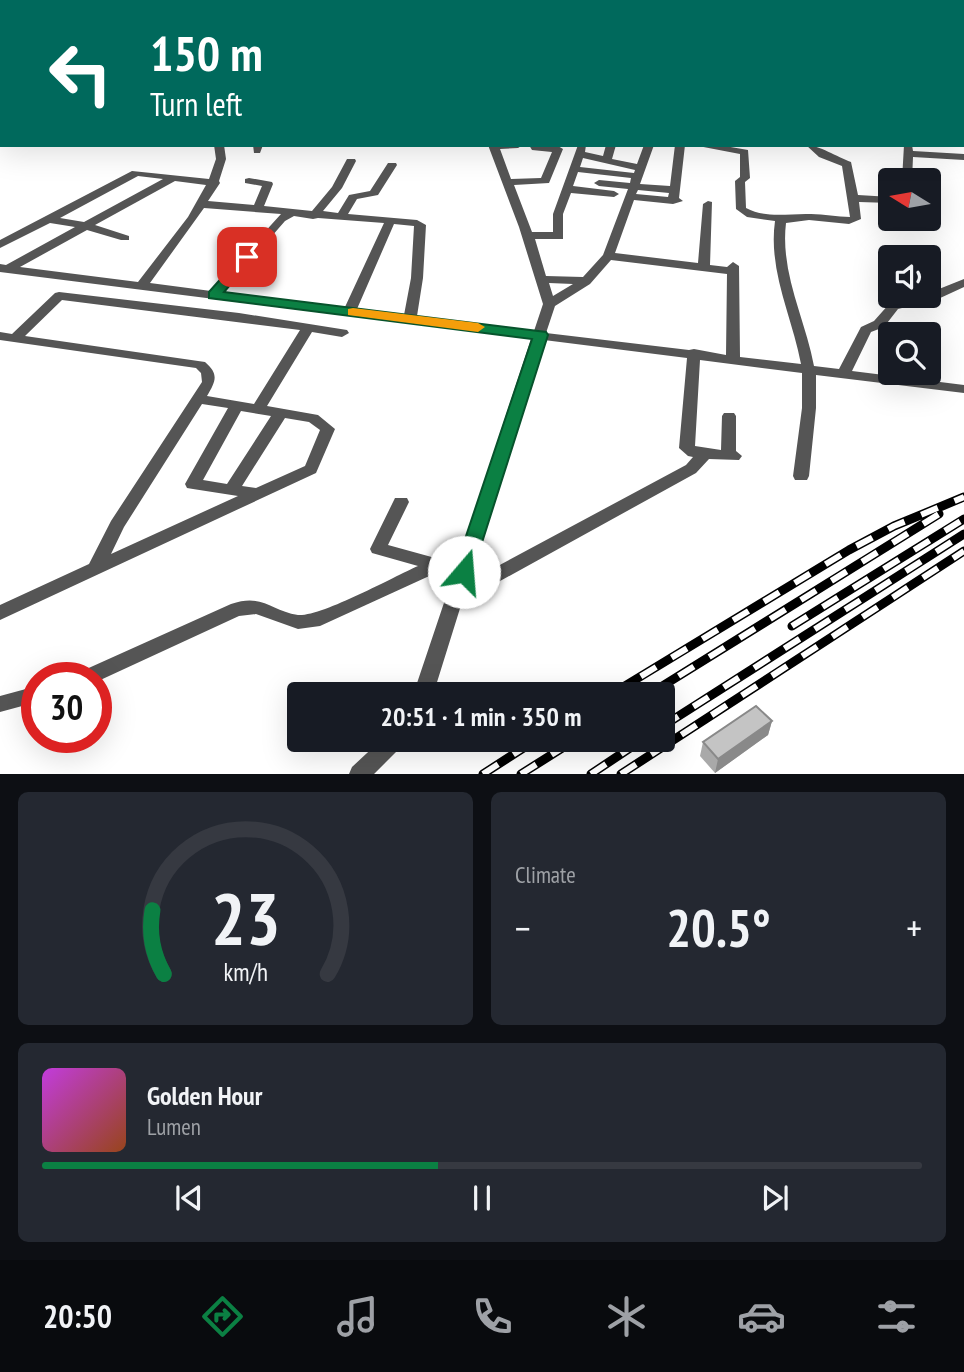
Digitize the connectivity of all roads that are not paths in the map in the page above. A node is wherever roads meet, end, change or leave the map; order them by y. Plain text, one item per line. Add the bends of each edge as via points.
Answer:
1 (219, 147) edge
2 (493, 147) edge
3 (535, 147) edge
4 (610, 147) edge
5 (648, 147) edge
6 (680, 147) edge
7 (711, 147) edge
8 (813, 147) edge
9 (908, 149) edge
10 (557, 151) junction
11 (585, 151) edge
12 (964, 157) edge
13 (607, 160) junction
14 (351, 161) dead end
15 (392, 165) dead end
16 (907, 168) edge
17 (575, 169) junction
18 (176, 177) junction
19 (545, 180) junction
20 (249, 181) dead end
21 (507, 182) junction
22 (215, 183) junction
23 (599, 183) dead end
24 (634, 184) junction
25 (568, 186) junction
26 (853, 198) junction
27 (878, 199) edge
28 (200, 204) junction
29 (708, 204) dead end
30 (258, 208) junction
31 (291, 213) junction
32 (313, 216) junction
33 (340, 218) junction
34 (48, 219) junction
35 (786, 219) junction
36 (390, 222) junction
37 (86, 226) junction
38 (527, 236) junction
39 (125, 238) dead end
40 (0, 245) edge
41 (608, 256) junction
42 (704, 267) junction
43 (4, 268) edge
44 (541, 279) junction
45 (586, 281) junction
46 (964, 283) edge
47 (141, 286) junction
48 (214, 295) junction
49 (549, 304) junction
50 (349, 312) junction
51 (410, 319) junction
52 (307, 329) junction
53 (342, 334) dead end
54 (541, 335) junction
55 (8, 337) edge
56 (694, 353) junction
57 (733, 358) junction
58 (808, 367) junction
59 (844, 372) junction
60 (878, 375) edge
61 (941, 384) edge
62 (964, 389) edge
63 (198, 399) junction
64 (237, 405) junction
65 (258, 408) junction
66 (281, 412) junction
67 (729, 416) dead end
68 (706, 453) junction
69 (801, 476) dead end
70 (232, 490) junction
71 (260, 494) junction
72 (401, 502) dead end
73 (434, 565) junction
74 (95, 569) junction
75 (464, 572) junction
76 (456, 597) junction
77 (0, 613) edge
78 (112, 666) edge
79 (428, 682) edge
80 (21, 698) edge
81 (0, 704) edge
82 (382, 752) edge
83 (359, 774) edge

1 - 22 street via 222,162
2 - 21 street
3 - 10 street
4 - 13 street
5 - 24 street
6 - 24 street via 675,197
7 - 35 street via 745,152 741,209 751,215
8 - 26 street via 847,164
9 - 12 street
9 - 16 street
10 - 11 street
10 - 19 street
11 - 13 street
11 - 17 street
13 - 24 street
14 - 32 street via 337,188
15 - 33 street via 373,193 353,197
17 - 24 street
17 - 25 street
18 - 22 street
18 - 34 street via 136,173
18 - 37 street
19 - 21 street
19 - 25 street
20 - 30 street via 268,184
21 - 38 street
22 - 28 street
23 - 24 street
24 - 25 street
24 - 41 street
25 - 38 street via 558,214 559,236
26 - 27 street
26 - 35 street via 855,219 849,221
28 - 30 street
28 - 47 street
29 - 42 street
30 - 31 street
31 - 32 street
31 - 48 street
32 - 33 street
33 - 36 street
34 - 37 street
34 - 40 street
35 - 58 street via 778,230 784,277
36 - 50 street
36 - 51 street via 420,226
37 - 39 street
37 - 43 street
38 - 44 street
41 - 42 street
41 - 45 street
42 - 57 street via 733,269
43 - 47 street
44 - 45 street
44 - 49 street
45 - 49 street
46 - 59 street via 894,306 879,324 866,330
47 - 48 street
48 - 50 street
49 - 54 street
50 - 51 street
51 - 54 street
52 - 53 street
52 - 55 street via 59,296
52 - 65 street
54 - 56 street
54 - 75 street
55 - 63 street via 201,365 209,382
56 - 57 street
56 - 68 street via 687,448
57 - 58 street
58 - 59 street
58 - 69 street
59 - 60 street
61 - 62 street
63 - 64 street
63 - 74 street via 122,516
64 - 65 street
64 - 70 street via 193,484
65 - 66 street
66 - 70 street
66 - 71 street via 321,421 328,429 326,437 311,469
67 - 68 street via 731,456
68 - 76 street via 691,469
70 - 71 street
71 - 74 street
72 - 73 street via 379,549
73 - 75 street
73 - 78 street via 320,619 298,622 257,607 237,609
74 - 77 street
75 - 76 street
76 - 79 street
80 - 81 street
82 - 83 street

